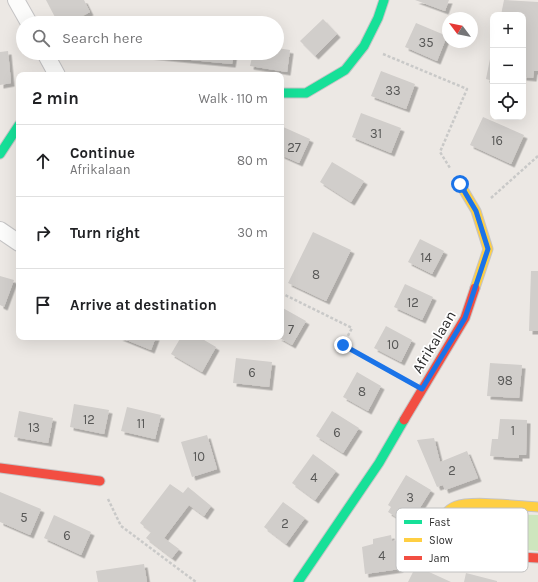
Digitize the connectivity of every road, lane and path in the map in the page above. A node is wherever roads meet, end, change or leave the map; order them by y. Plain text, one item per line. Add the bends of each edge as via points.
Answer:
1 (16, 0) edge
2 (384, 0) edge
3 (25, 16) edge
4 (364, 46) junction
5 (49, 60) edge
6 (55, 72) edge
7 (284, 93) edge
8 (16, 130) edge
9 (0, 154) edge
10 (538, 156) edge
11 (460, 184) joint
12 (476, 211) junction
13 (0, 230) edge
14 (16, 241) edge
15 (284, 294) edge
16 (422, 389) junction
17 (0, 468) edge
18 (100, 481) joint
19 (538, 507) edge
20 (451, 508) edge
21 (528, 557) edge
22 (538, 558) edge
23 (196, 582) edge
24 (298, 582) edge

1 - 3 street
2 - 4 street
4 - 7 street via 345,70 306,93
4 - 11 path via 467,89 440,152
5 - 6 street
8 - 9 street
10 - 12 path
11 - 12 street, Afrikalaan
12 - 16 street, Afrikalaan via 488,249 465,318
13 - 14 street
15 - 16 path via 352,328 343,345
16 - 24 street, Afrikalaan via 379,463
17 - 18 street
18 - 23 path via 121,526
19 - 20 street via 459,505
21 - 22 street

